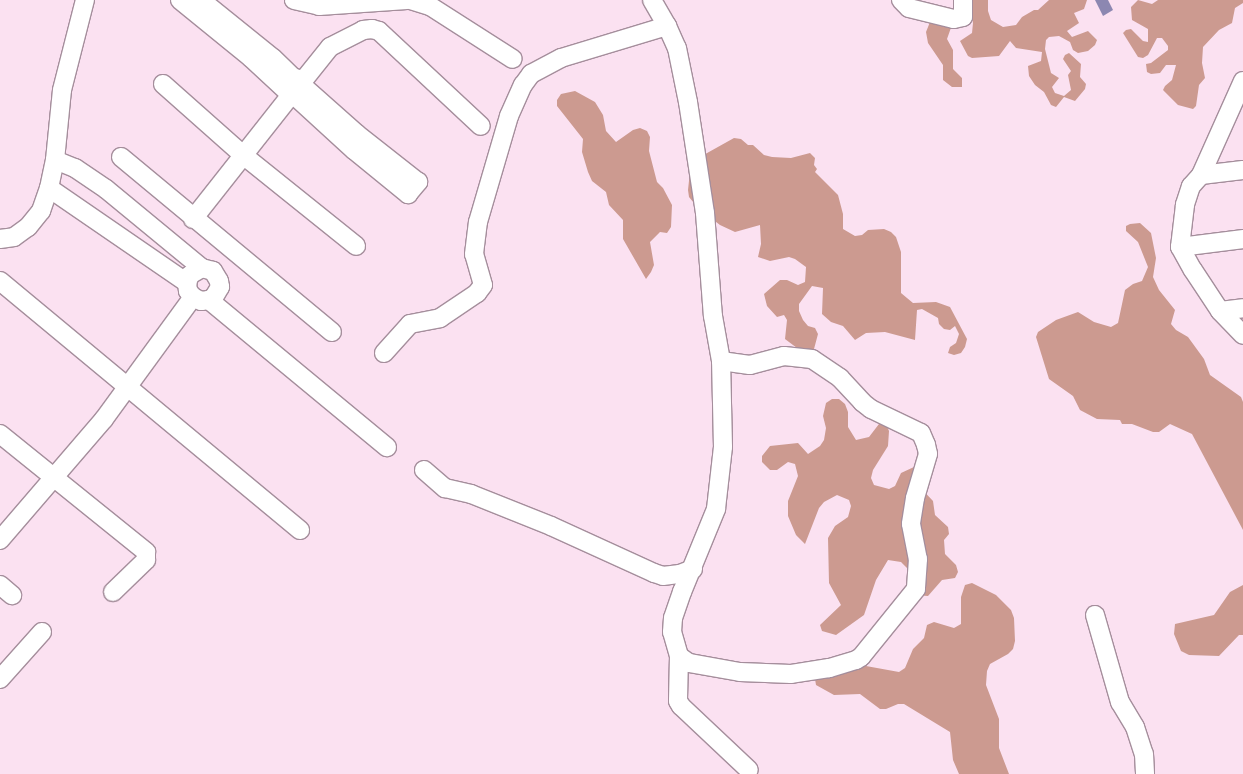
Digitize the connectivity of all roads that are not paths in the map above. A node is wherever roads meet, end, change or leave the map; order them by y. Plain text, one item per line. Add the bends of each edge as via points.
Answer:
1 (85, 0) edge
2 (180, 0) edge
3 (294, 0) edge
4 (408, 0) edge
5 (652, 0) edge
6 (901, 0) edge
7 (963, 0) edge
8 (206, 10) edge
9 (667, 26) junction
10 (513, 59) dead end
11 (1243, 81) edge
12 (163, 84) dead end
13 (295, 87) junction
14 (481, 126) dead end
15 (368, 152) dead end
16 (243, 155) junction
17 (121, 157) dead end
18 (55, 160) junction
19 (1243, 170) edge
20 (1201, 174) junction
21 (49, 188) junction
22 (193, 219) junction
23 (0, 239) edge
24 (1243, 239) edge
25 (356, 246) dead end
26 (1180, 247) junction
27 (202, 268) junction
28 (0, 281) edge
29 (196, 293) junction
30 (1243, 308) edge
31 (1220, 311) junction
32 (332, 332) dead end
33 (1243, 334) edge
34 (384, 353) dead end
35 (721, 361) junction
36 (128, 388) junction
37 (0, 434) edge
38 (387, 447) dead end
39 (424, 470) dead end
40 (54, 476) junction
41 (300, 530) dead end
42 (0, 540) edge
43 (693, 568) junction
44 (113, 592) dead end
45 (1095, 615) dead end
46 (42, 632) dead end
47 (679, 656) junction
48 (0, 679) edge
49 (749, 770) dead end
50 (1145, 774) edge

1 - 18 street via 62,90
2 - 8 street
3 - 4 street via 319,6
4 - 10 street via 430,6
5 - 9 street
6 - 7 street via 909,8 954,19 963,17
8 - 13 street
9 - 34 street via 561,58 531,74 509,116 478,222 474,254 483,285 477,293 440,318 410,324
9 - 35 street via 677,48 706,213 713,316
11 - 20 street
12 - 16 street
13 - 14 street via 330,48 363,30 372,29 379,31
13 - 15 street
13 - 16 street
16 - 22 street
16 - 25 street
17 - 22 street
18 - 21 street
18 - 27 street via 75,168 106,189
19 - 20 street
20 - 26 street via 1191,186 1185,205
21 - 23 street via 41,211 28,227 14,237
21 - 29 street
22 - 32 street
24 - 26 street
26 - 31 street
27 - 29 street via 190,275
27 - 29 street via 213,271 220,281 218,292
28 - 36 street
29 - 36 street
29 - 38 street
30 - 31 street
31 - 33 street
35 - 43 street via 723,447 716,509
35 - 47 street via 750,365 784,356 812,359 840,378 871,409 920,433 928,454 914,498 912,524 918,552 918,585 856,660 791,674 740,672 689,663
36 - 40 street
36 - 41 street
37 - 40 street
39 - 43 street via 445,488 471,494 551,526 654,573 663,576 680,574
40 - 42 street
40 - 44 street via 146,552 146,560
43 - 47 street via 673,618 672,632
45 - 50 street via 1120,702 1135,727 1144,754
46 - 48 street
47 - 49 street via 678,701 681,706

